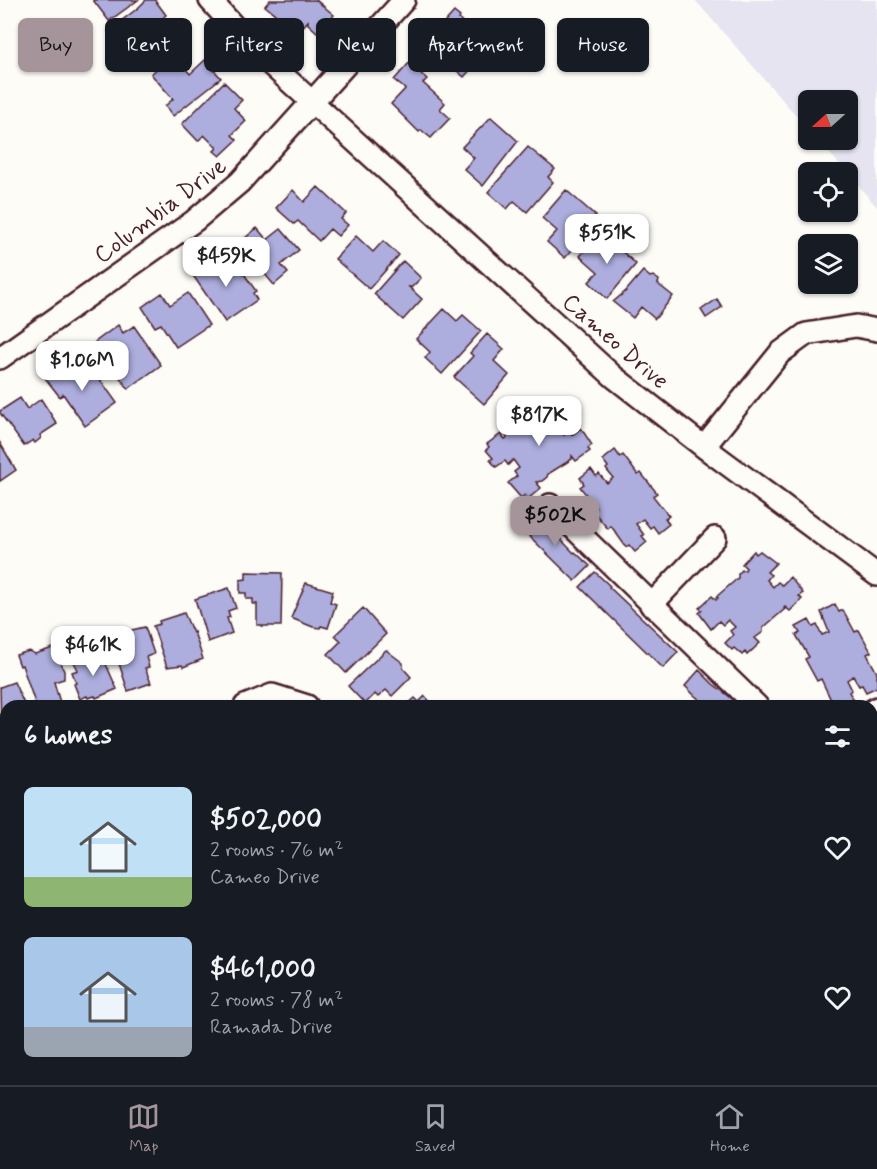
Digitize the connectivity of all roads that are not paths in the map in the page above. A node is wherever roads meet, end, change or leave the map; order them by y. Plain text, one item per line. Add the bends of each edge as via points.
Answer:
1 (210, 0) edge
2 (404, 0) edge
3 (314, 101) junction
4 (877, 330) edge
5 (0, 358) edge
6 (704, 447) junction
7 (550, 505) dead end
8 (715, 538) dead end
9 (877, 575) edge
10 (651, 605) junction
11 (260, 700) edge
12 (288, 700) edge
13 (751, 700) edge

1 - 3 street, Cameo Drive via 255,50
2 - 3 street, Columbia Drive
3 - 5 street, Columbia Drive via 240,182 194,221
3 - 6 street, Cameo Drive via 614,377
4 - 6 street via 856,326 806,334 780,353
6 - 9 street, Cameo Drive
7 - 10 street
8 - 10 street
10 - 13 street
11 - 12 street via 272,695

